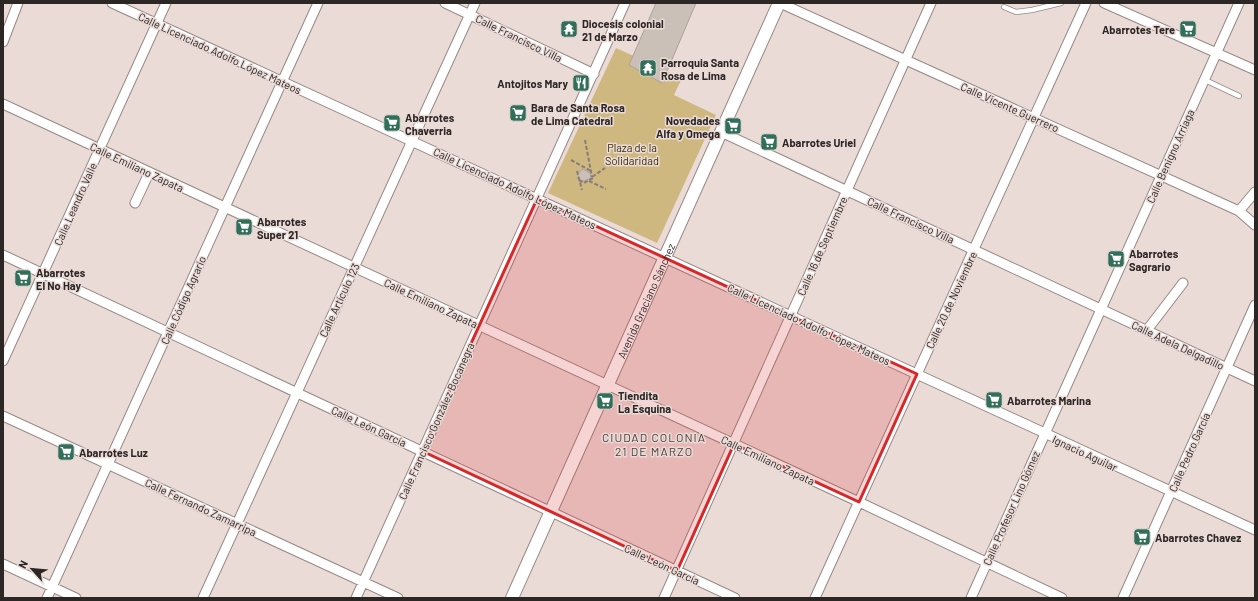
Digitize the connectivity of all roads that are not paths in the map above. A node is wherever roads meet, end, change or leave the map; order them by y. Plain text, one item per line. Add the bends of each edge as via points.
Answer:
1 (18, 3) edge
2 (112, 3) edge
3 (166, 3) edge
4 (318, 3) edge
5 (445, 3) edge
6 (475, 3) edge
7 (625, 3) edge
8 (780, 3) edge
9 (931, 3) edge
10 (1061, 3) edge
11 (1086, 3) edge
12 (1104, 3) edge
13 (1239, 3) edge
14 (1004, 7) dead end
15 (470, 14) junction
16 (157, 24) junction
17 (3, 42) edge
18 (1217, 53) junction
19 (905, 59) junction
20 (1255, 70) edge
21 (594, 74) junction
22 (1204, 80) junction
23 (282, 81) junction
24 (1240, 96) dead end
25 (3, 104) edge
26 (1034, 117) junction
27 (721, 132) junction
28 (412, 140) junction
29 (99, 150) junction
30 (149, 173) junction
31 (1161, 175) junction
32 (847, 190) junction
33 (1255, 192) edge
34 (537, 199) junction
35 (135, 203) dead end
36 (225, 208) junction
37 (1240, 211) junction
38 (1255, 225) edge
39 (974, 249) junction
40 (3, 255) edge
41 (665, 258) junction
42 (354, 266) junction
43 (43, 274) junction
44 (1182, 283) dead end
45 (1255, 305) edge
46 (1102, 309) junction
47 (792, 316) junction
48 (479, 326) junction
49 (1148, 330) junction
50 (168, 332) junction
51 (3, 361) edge
52 (1227, 368) junction
53 (917, 374) junction
54 (1255, 381) edge
55 (608, 385) junction
56 (297, 392) junction
57 (3, 416) edge
58 (1044, 434) junction
59 (734, 444) junction
60 (422, 451) junction
61 (108, 464) junction
62 (1171, 492) junction
63 (859, 502) junction
64 (551, 512) junction
65 (237, 524) junction
66 (1255, 530) edge
67 (987, 563) junction
68 (3, 564) edge
69 (676, 571) junction
70 (363, 582) junction
71 (52, 587) junction
72 (47, 598) edge
73 (76, 598) edge
74 (203, 598) edge
75 (356, 598) edge
76 (398, 598) edge
77 (512, 598) edge
78 (664, 598) edge
79 (735, 598) edge
80 (815, 598) edge
81 (971, 598) edge
82 (1062, 598) edge
83 (1123, 598) edge

1 - 17 street
2 - 16 street, Calle Licenciado Adolfo López Mateos
3 - 16 street, Calle Leandro Valle
4 - 23 street, Calle Código Agrario
5 - 15 street, Calle Francisco Villa
6 - 15 street, Calle Artículo 123
7 - 21 street, Calle Francisco González Bocanegra
8 - 19 street, Calle Vicente Guerrero
8 - 27 street, Avenida Graciano Sánchez
9 - 19 street, Calle 16 de Septiembre
10 - 14 lane via 1016,12
11 - 26 street, Calle 20 de Noviembre
12 - 18 street
13 - 18 street, Calle Benigno Arriaga
15 - 21 street, Calle Francisco Villa
15 - 28 street, Calle Artículo 123
16 - 23 street, Calle Licenciado Adolfo López Mateos
16 - 29 street, Calle Leandro Valle
18 - 20 street
18 - 22 street, Calle Benigno Arriaga
19 - 26 street, Calle Vicente Guerrero
19 - 32 street, Calle 16 de Septiembre
21 - 34 street, Calle Francisco González Bocanegra
22 - 24 lane
22 - 31 street, Calle Benigno Arriaga
23 - 28 street, Calle Licenciado Adolfo López Mateos
23 - 36 street, Calle Código Agrario
25 - 29 street, Calle Emiliano Zapata
26 - 31 street, Calle Vicente Guerrero
26 - 39 street, Calle 20 de Noviembre
27 - 32 street, Calle Francisco Villa
27 - 41 street, Avenida Graciano Sánchez
28 - 34 street, Calle Licenciado Adolfo López Mateos
28 - 42 street, Calle Artículo 123
29 - 30 street, Calle Emiliano Zapata
29 - 43 street, Calle Leandro Valle
30 - 35 street
30 - 36 street, Calle Emiliano Zapata
31 - 37 street, Calle Vicente Guerrero
31 - 46 street, Calle Benigno Arriaga
32 - 39 street, Calle Francisco Villa
32 - 47 street, Calle 16 de Septiembre
33 - 37 street
34 - 41 street, Calle Licenciado Adolfo López Mateos
34 - 48 street, Calle Francisco González Bocanegra
36 - 42 street, Calle Emiliano Zapata
36 - 50 street, Calle Código Agrario
37 - 38 street, Calle Vicente Guerrero
39 - 46 street, Calle Francisco Villa
39 - 53 street, Calle 20 de Noviembre
40 - 43 street, Calle León García
41 - 47 street, Calle Licenciado Adolfo López Mateos
41 - 55 street, Avenida Graciano Sánchez
42 - 48 street, Calle Emiliano Zapata
42 - 56 street, Calle Artículo 123
43 - 50 street, Calle León García
43 - 51 street, Calle Leandro Valle
44 - 49 street
45 - 52 street, Calle Pedro García
46 - 49 street, Calle Adela Delgadillo
46 - 58 street, Calle Profesor Lino Gómez
47 - 53 street, Calle Licenciado Adolfo López Mateos
47 - 59 street, Calle 16 de Septiembre
48 - 55 street, Calle Emiliano Zapata
48 - 60 street, Calle Francisco González Bocanegra
49 - 52 street, Calle Adela Delgadillo
50 - 56 street, Calle León García
50 - 61 street, Calle Código Agrario
52 - 54 street, Calle Adela Delgadillo
52 - 62 street, Calle Pedro García
53 - 58 street, Ignacio Aguilar
53 - 63 street, Calle 20 de Noviembre
55 - 59 street, Calle Emiliano Zapata
55 - 64 street, Avenida Graciano Sánchez
56 - 60 street, Calle León García
56 - 65 street, Calle Artículo 123
57 - 61 street, Calle Fernando Zamarripa
58 - 62 street, Ignacio Aguilar
58 - 67 street, Calle Profesor Lino Gómez
59 - 63 street, Calle Emiliano Zapata
59 - 69 street, Calle 16 de Septiembre
60 - 64 street, Calle León García
60 - 70 street, Calle Francisco González Bocanegra
61 - 65 street, Calle Fernando Zamarripa
61 - 71 street, Calle Código Agrario
62 - 66 street, Ignacio Aguilar
62 - 83 street, Calle Pedro García
63 - 67 street, Calle Emiliano Zapata
63 - 80 street, Calle 20 de Noviembre
64 - 69 street, Calle León García
64 - 77 street, Avenida Graciano Sánchez
65 - 70 street, Calle Fernando Zamarripa
65 - 74 street, Calle Artículo 123
67 - 81 street, Calle Profesor Lino Gómez
67 - 82 street, Calle Emiliano Zapata
68 - 71 street
69 - 78 street, Calle 16 de Septiembre
69 - 79 street, Calle León García
70 - 75 street, Calle Francisco González Bocanegra
70 - 76 street, Calle Fernando Zamarripa
71 - 72 street, Calle Código Agrario
71 - 73 street

